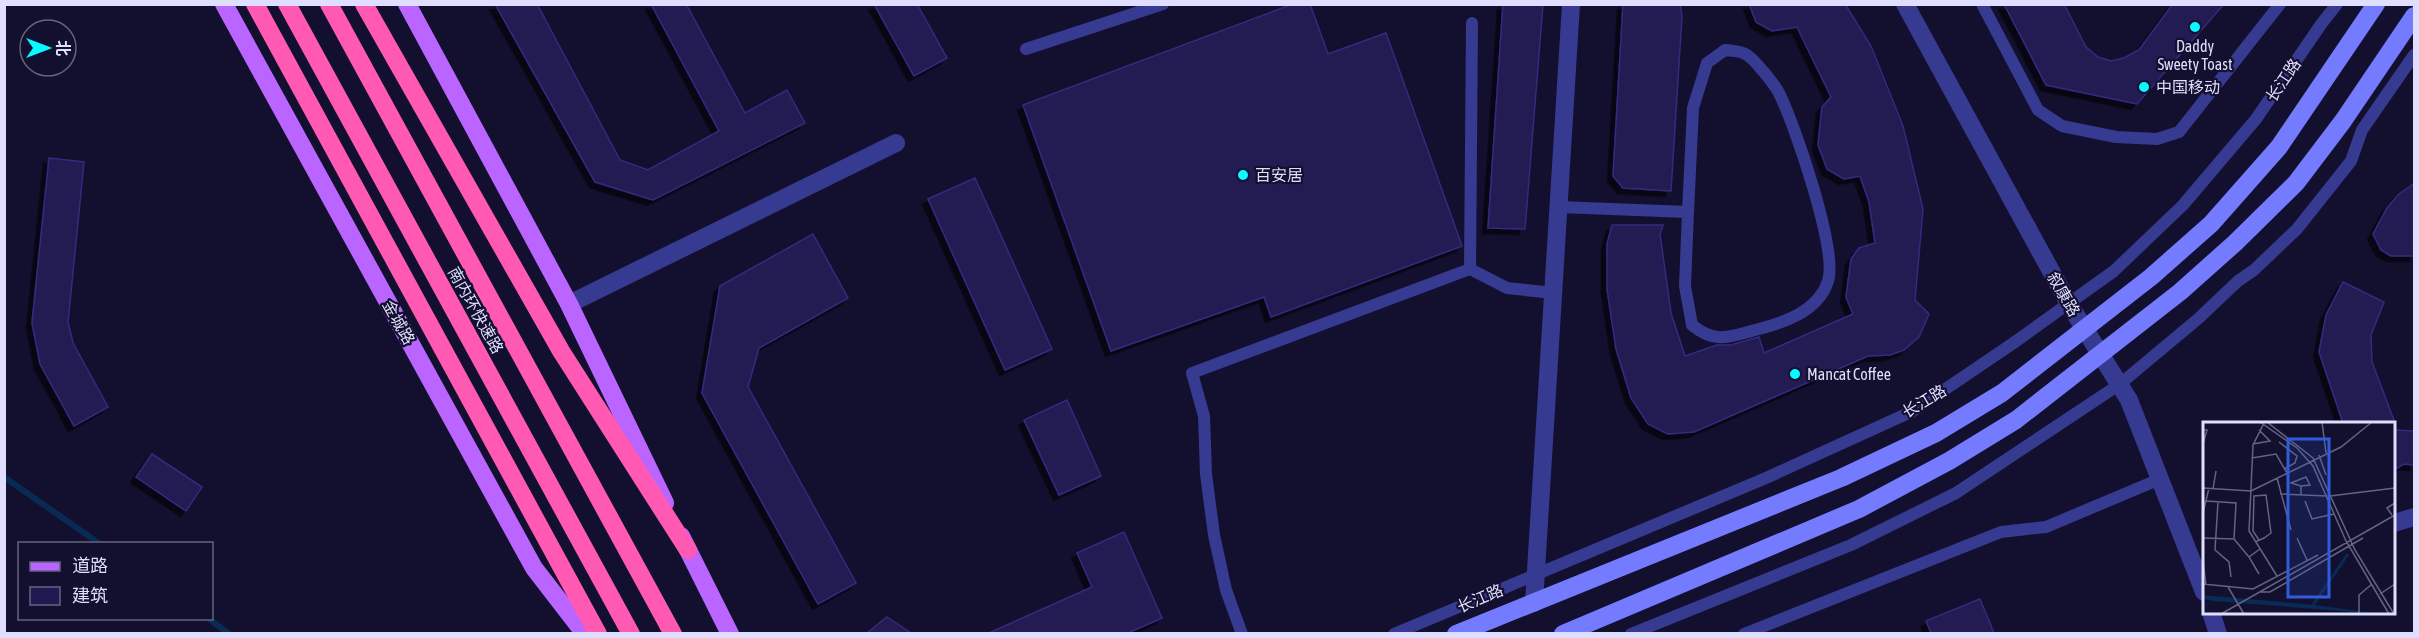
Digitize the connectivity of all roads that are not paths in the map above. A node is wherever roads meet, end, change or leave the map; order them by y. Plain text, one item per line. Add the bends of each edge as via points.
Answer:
1 (224, 4) edge
2 (255, 4) edge
3 (287, 4) edge
4 (329, 4) edge
5 (364, 4) edge
6 (407, 4) edge
7 (1163, 4) edge
8 (1571, 4) edge
9 (1905, 4) edge
10 (1982, 4) edge
11 (2280, 4) edge
12 (2337, 4) edge
13 (2376, 4) edge
14 (2415, 16) edge
15 (1472, 23) dead end
16 (1026, 49) dead end
17 (2415, 55) edge
18 (896, 142) dead end
19 (1558, 207) junction
20 (1688, 212) junction
21 (1470, 269) junction
22 (1553, 293) junction
23 (569, 304) junction
24 (2069, 304) junction
25 (2084, 328) junction
26 (2102, 355) junction
27 (2120, 384) junction
28 (2160, 479) junction
29 (2415, 517) edge
30 (2395, 523) edge
31 (688, 550) junction
32 (1536, 574) junction
33 (2203, 587) edge
34 (1534, 603) junction
35 (2212, 614) edge
36 (585, 633) edge
37 (598, 633) edge
38 (632, 633) edge
39 (673, 633) edge
40 (730, 633) edge
41 (1242, 633) edge
42 (1394, 633) edge
43 (1456, 633) edge
44 (1563, 633) edge
45 (1631, 633) edge
46 (1744, 633) edge
47 (2218, 633) edge

1 - 36 main road, 金城路 via 534,568
2 - 37 highway
3 - 38 highway, 南内环快速路
4 - 39 highway, 南内环快速路
5 - 31 highway via 561,351
6 - 23 main road
7 - 16 lane
8 - 19 street
9 - 24 street, 叙康路
10 - 11 lane via 2038,110 2062,126 2116,137 2157,139 2179,132
12 - 24 lane, 长江路 via 2256,119 2183,205 2114,271
13 - 25 main road, 长江路 via 2279,147 2211,224
14 - 26 main road via 2296,183 2181,292
15 - 21 lane
17 - 27 lane via 2362,130 2351,161 2296,229 2254,270
18 - 23 street
19 - 20 lane
19 - 22 street
20 - 20 lane via 1693,108 1707,63 1725,50 1747,54 1778,91 1803,155 1830,252 1828,281 1814,303 1787,322 1729,337 1705,336 1692,325 1685,286
21 - 22 lane via 1506,288
21 - 41 lane via 1192,372 1204,416 1214,535 1226,590
22 - 32 street
23 - 31 main road
24 - 25 street, 叙康路
24 - 32 lane, 长江路 via 1913,411 1766,478
25 - 26 street, 叙康路
25 - 34 main road, 长江路 via 2002,393 1936,434 1841,478
26 - 27 street, 叙康路
26 - 44 main road via 2016,420 1859,510
27 - 28 street, 叙康路
27 - 45 lane via 1956,493 1851,545
28 - 33 street, 叙康路
28 - 46 lane via 2046,527 2001,532
29 - 30 street
31 - 40 main road
32 - 34 street
32 - 42 lane, 长江路
34 - 43 main road, 长江路
35 - 47 street

